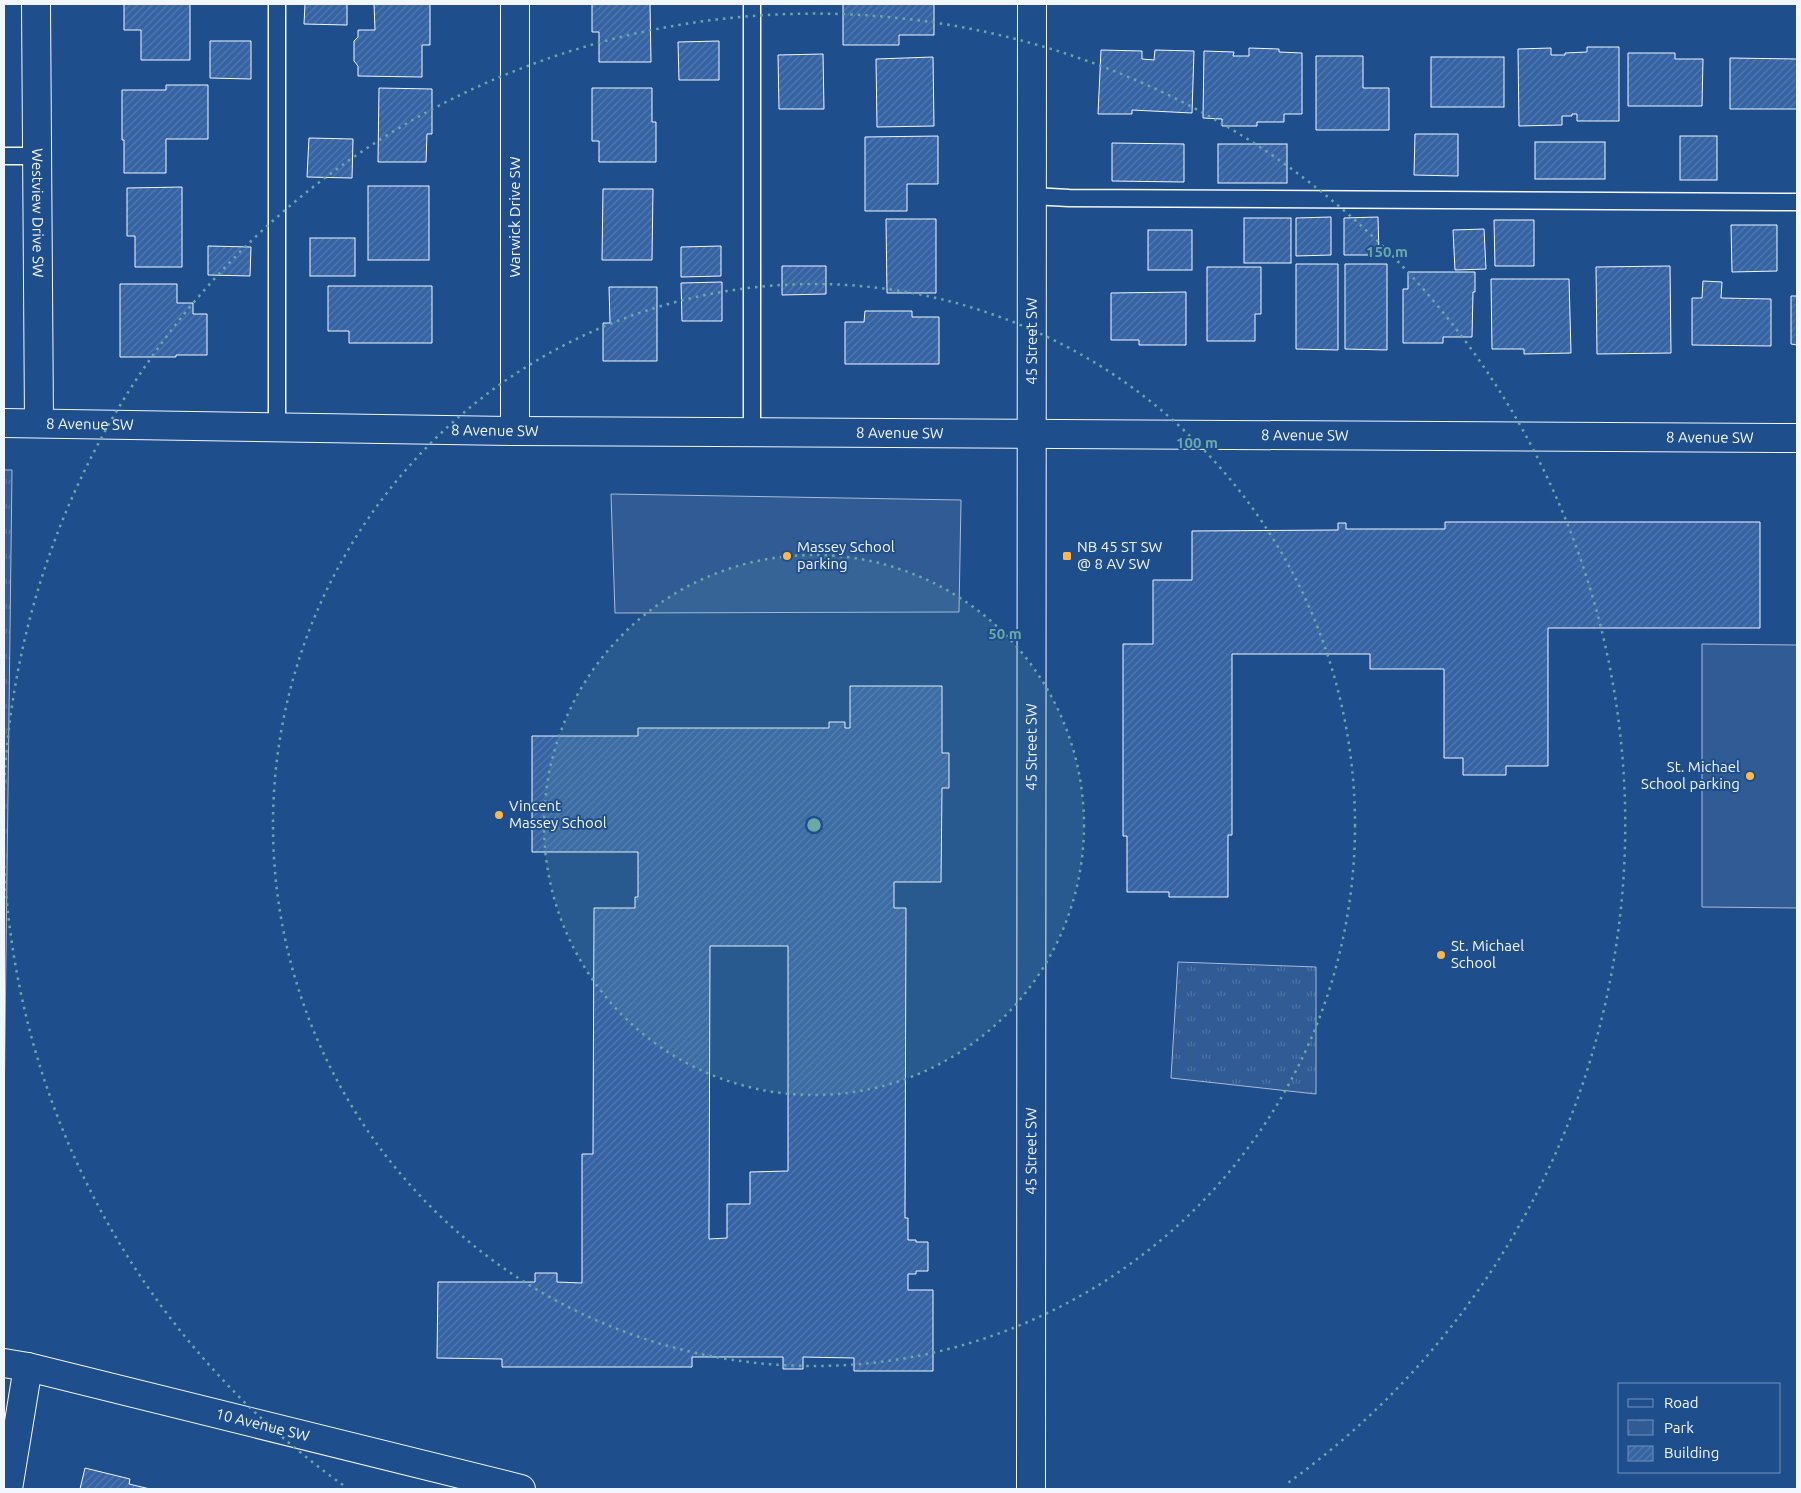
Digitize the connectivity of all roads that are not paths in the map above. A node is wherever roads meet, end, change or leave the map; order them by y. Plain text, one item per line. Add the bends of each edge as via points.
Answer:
1 (36, 4) edge
2 (277, 4) edge
3 (515, 4) edge
4 (752, 4) edge
5 (1032, 4) edge
6 (4, 156) edge
7 (37, 156) junction
8 (1032, 196) junction
9 (1797, 202) edge
10 (4, 423) edge
11 (38, 423) junction
12 (277, 428) junction
13 (515, 431) junction
14 (752, 432) junction
15 (1032, 435) junction
16 (1797, 438) edge
17 (16, 1365) edge
18 (8, 1489) edge
19 (521, 1489) edge
20 (1031, 1489) edge

1 - 7 street, Westview Drive SW
2 - 12 lane
3 - 13 street, Warwick Drive SW
4 - 14 lane
5 - 8 street, 45 Street SW
6 - 7 lane
7 - 11 street, Westview Drive SW
8 - 9 lane
8 - 15 street, 45 Street SW
10 - 11 street, 8 Avenue SW
11 - 12 street, 8 Avenue SW
12 - 13 street, 8 Avenue SW
13 - 14 street, 8 Avenue SW
14 - 15 street, 8 Avenue SW
15 - 16 street, 8 Avenue SW
15 - 20 street, 45 Street SW
17 - 18 street
17 - 19 street, 10 Avenue SW

